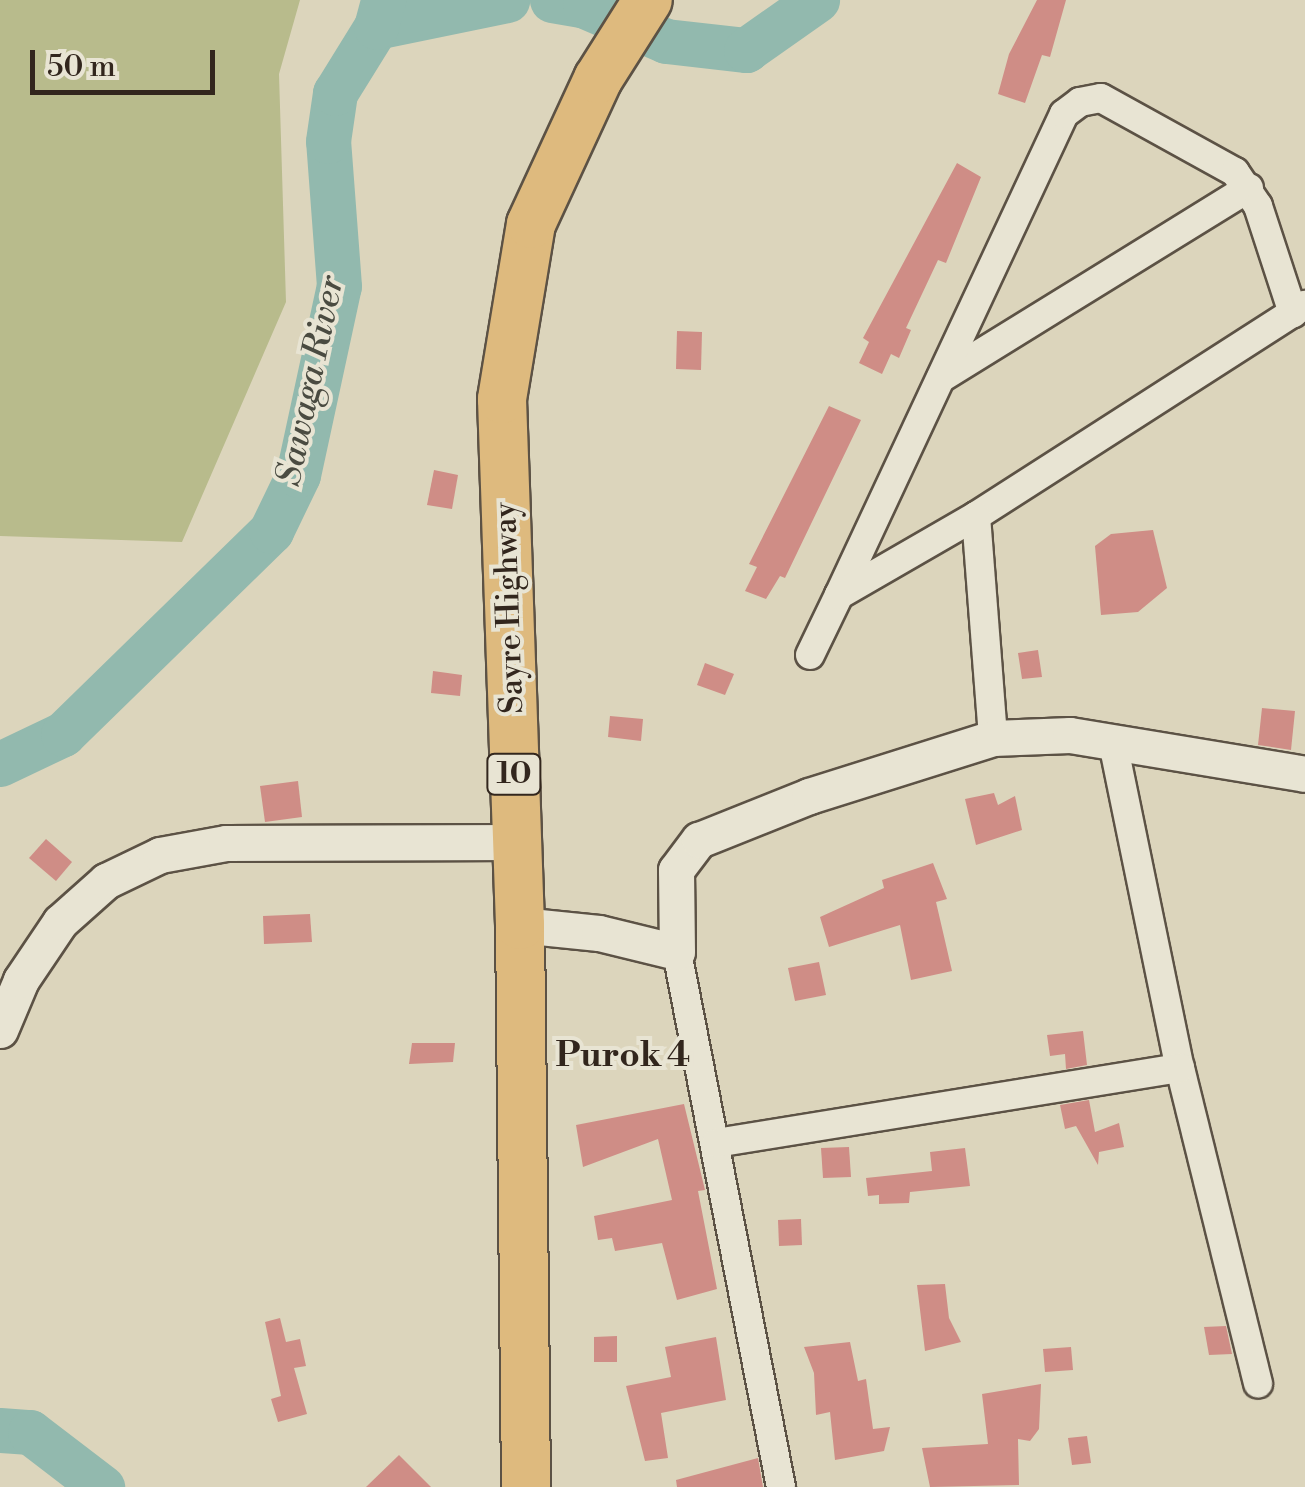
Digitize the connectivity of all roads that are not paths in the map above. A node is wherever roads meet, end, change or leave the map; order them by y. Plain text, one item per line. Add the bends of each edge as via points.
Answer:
1 (648, 0) edge
2 (1249, 188) junction
3 (1299, 309) edge
4 (941, 378) junction
5 (976, 516) junction
6 (839, 595) junction
7 (810, 655) dead end
8 (993, 738) junction
9 (1112, 743) junction
10 (1305, 774) edge
11 (516, 842) junction
12 (520, 924) junction
13 (677, 952) junction
14 (0, 1030) edge
15 (1180, 1068) junction
16 (716, 1142) junction
17 (1258, 1383) dead end
18 (526, 1487) edge
19 (781, 1487) edge

1 - 11 highway, Sayre Highway / 10 via 598,79 531,224 502,399
2 - 3 street
2 - 4 street
2 - 4 street via 1235,172 1128,110 1101,98 1080,102 1064,114
3 - 5 street
4 - 6 street
5 - 6 street
5 - 8 street
6 - 7 street
8 - 9 street via 1070,735
8 - 13 street via 809,796 699,840 676,870
9 - 10 street
9 - 15 street
11 - 12 highway, Sayre Highway / 10
11 - 14 street via 226,843 160,855 106,880 60,922 21,980
12 - 13 street via 599,933
12 - 18 highway, Sayre Highway / 10
13 - 16 street
15 - 16 street
15 - 17 street
16 - 19 street

